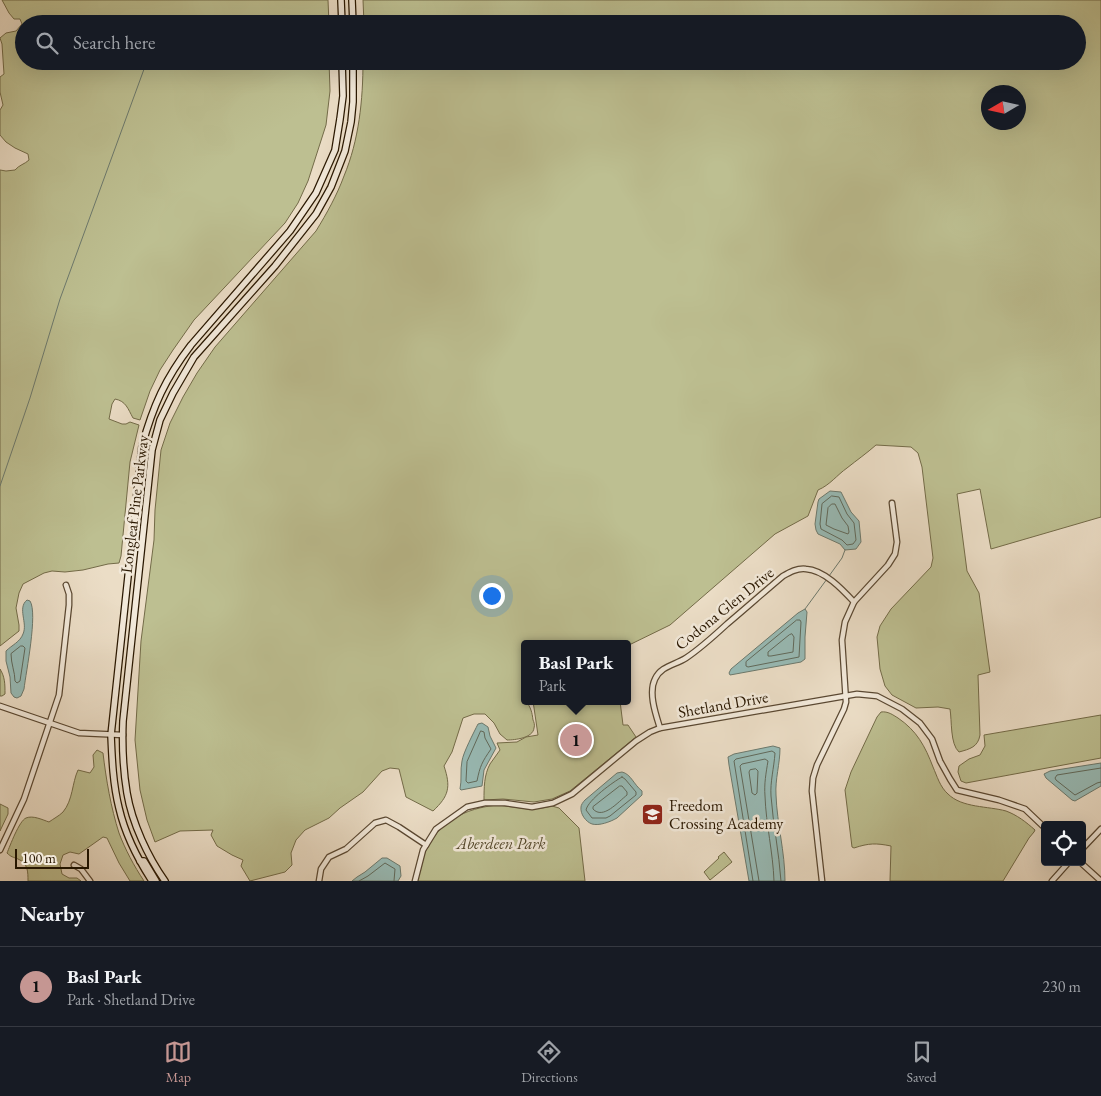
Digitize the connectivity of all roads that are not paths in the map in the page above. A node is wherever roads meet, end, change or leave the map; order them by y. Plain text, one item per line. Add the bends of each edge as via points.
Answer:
1 (341, 0) edge
2 (352, 0) edge
3 (342, 15) edge
4 (353, 15) edge
5 (342, 70) edge
6 (353, 70) edge
7 (158, 400) junction
8 (167, 404) junction
9 (892, 503) dead end
10 (66, 585) dead end
11 (854, 602) junction
12 (845, 696) junction
13 (0, 706) edge
14 (50, 723) junction
15 (660, 728) junction
16 (111, 735) junction
17 (123, 735) junction
18 (1041, 824) edge
19 (1101, 830) edge
20 (426, 845) junction
21 (1086, 845) edge
22 (0, 850) edge
23 (140, 861) junction
24 (74, 865) dead end
25 (1066, 866) edge
26 (1084, 866) edge
27 (90, 881) edge
28 (152, 881) edge
29 (156, 881) edge
30 (165, 881) edge
31 (319, 881) edge
32 (415, 881) edge
33 (822, 881) edge
34 (1052, 881) edge
35 (1101, 881) edge

1 - 3 main road
2 - 4 main road
5 - 7 main road, Longleaf Pine Parkway via 343,96 335,150 316,193 290,231 182,357
6 - 8 main road, Longleaf Pine Parkway via 353,102 345,151 316,214 194,358
7 - 8 main road
7 - 16 main road, Longleaf Pine Parkway via 142,446
8 - 17 main road, Longleaf Pine Parkway via 152,450
9 - 11 street via 897,542 895,554
10 - 14 street via 69,605 59,695
11 - 12 street via 845,622 842,640
11 - 15 street, Codona Glen Drive via 818,572 804,569 783,576 705,643 658,673 653,698
12 - 15 street, Shetland Drive
12 - 18 street, Shetland Drive via 877,696 902,709 932,739 957,790 1025,809
12 - 33 street via 844,709 813,778
13 - 14 street
14 - 16 street via 80,733
14 - 22 street via 24,799
15 - 20 street, Shetland Drive via 636,741 572,794 532,807 505,803 467,807 436,829
16 - 17 street
16 - 23 main road, Longleaf Pine Parkway via 119,808
17 - 30 main road, Longleaf Pine Parkway via 129,802 148,854
19 - 21 street
20 - 31 street via 386,820 374,823 346,848 329,857 321,869
20 - 32 street, Shetland Drive
23 - 28 main road, Longleaf Pine Parkway
23 - 29 main road via 144,861
24 - 27 street
25 - 34 street
26 - 35 street

